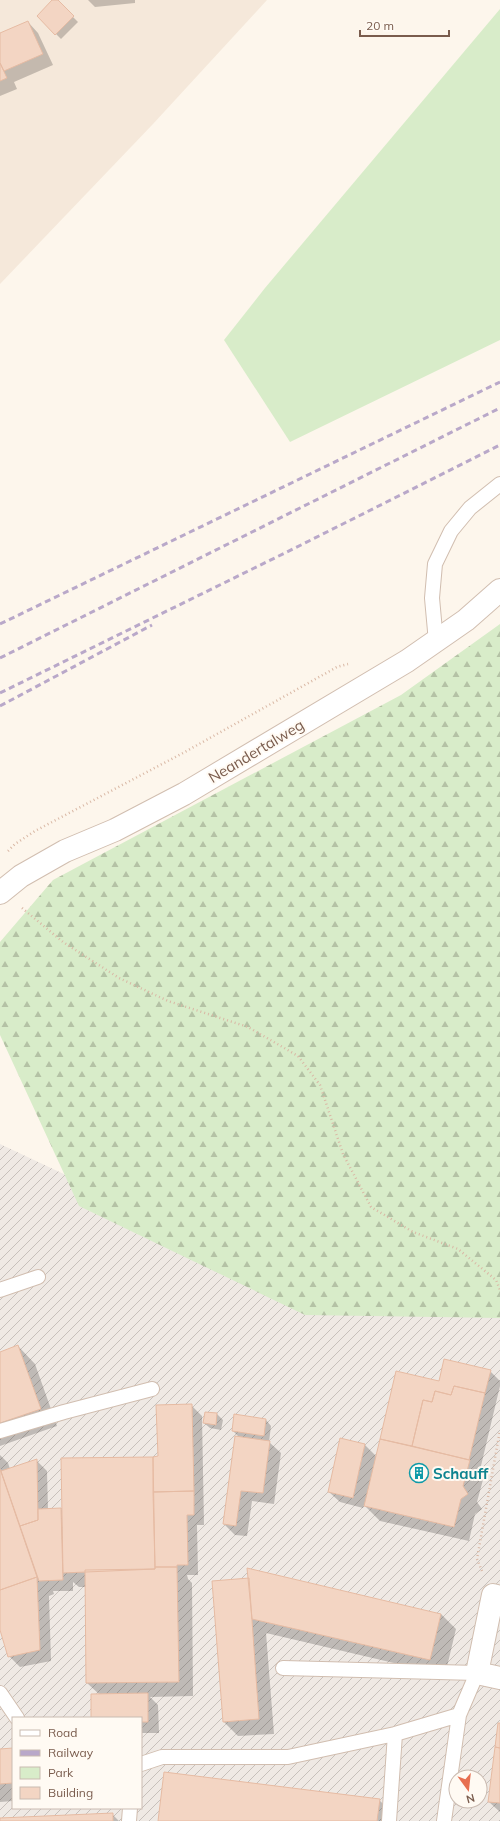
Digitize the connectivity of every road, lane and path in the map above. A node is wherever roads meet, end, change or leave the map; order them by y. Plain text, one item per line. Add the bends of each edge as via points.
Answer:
1 (500, 484) edge
2 (500, 590) edge
3 (436, 642) junction
4 (351, 663) dead end
5 (4, 856) dead end
6 (1, 892) edge
7 (38, 1277) dead end
8 (0, 1290) edge
9 (500, 1290) edge
10 (152, 1389) dead end
11 (500, 1430) edge
12 (0, 1432) edge
13 (497, 1596) edge
14 (283, 1668) dead end
15 (477, 1673) junction
16 (500, 1678) edge
17 (0, 1694) edge
18 (460, 1715) junction
19 (15, 1717) edge
20 (395, 1734) junction
21 (142, 1764) edge
22 (130, 1809) edge
23 (130, 1821) edge
24 (390, 1821) edge
25 (444, 1821) edge

1 - 3 lane via 460,519 451,531 435,564 432,598
2 - 3 street, Neandertalweg
3 - 6 street, Neandertalweg via 184,794 115,830 65,851 20,876
4 - 5 path via 337,667 183,753 53,821 15,844
6 - 9 path via 63,942 119,978 168,1001 248,1027 298,1056 320,1085 343,1154 371,1207 413,1232 458,1249 496,1280
7 - 8 lane
10 - 12 lane
11 - 13 path via 477,1559
13 - 15 street
14 - 15 lane
15 - 16 street
15 - 18 lane
17 - 19 lane
18 - 20 lane
18 - 25 lane
20 - 21 lane via 288,1757 162,1757
20 - 24 lane
22 - 23 lane

